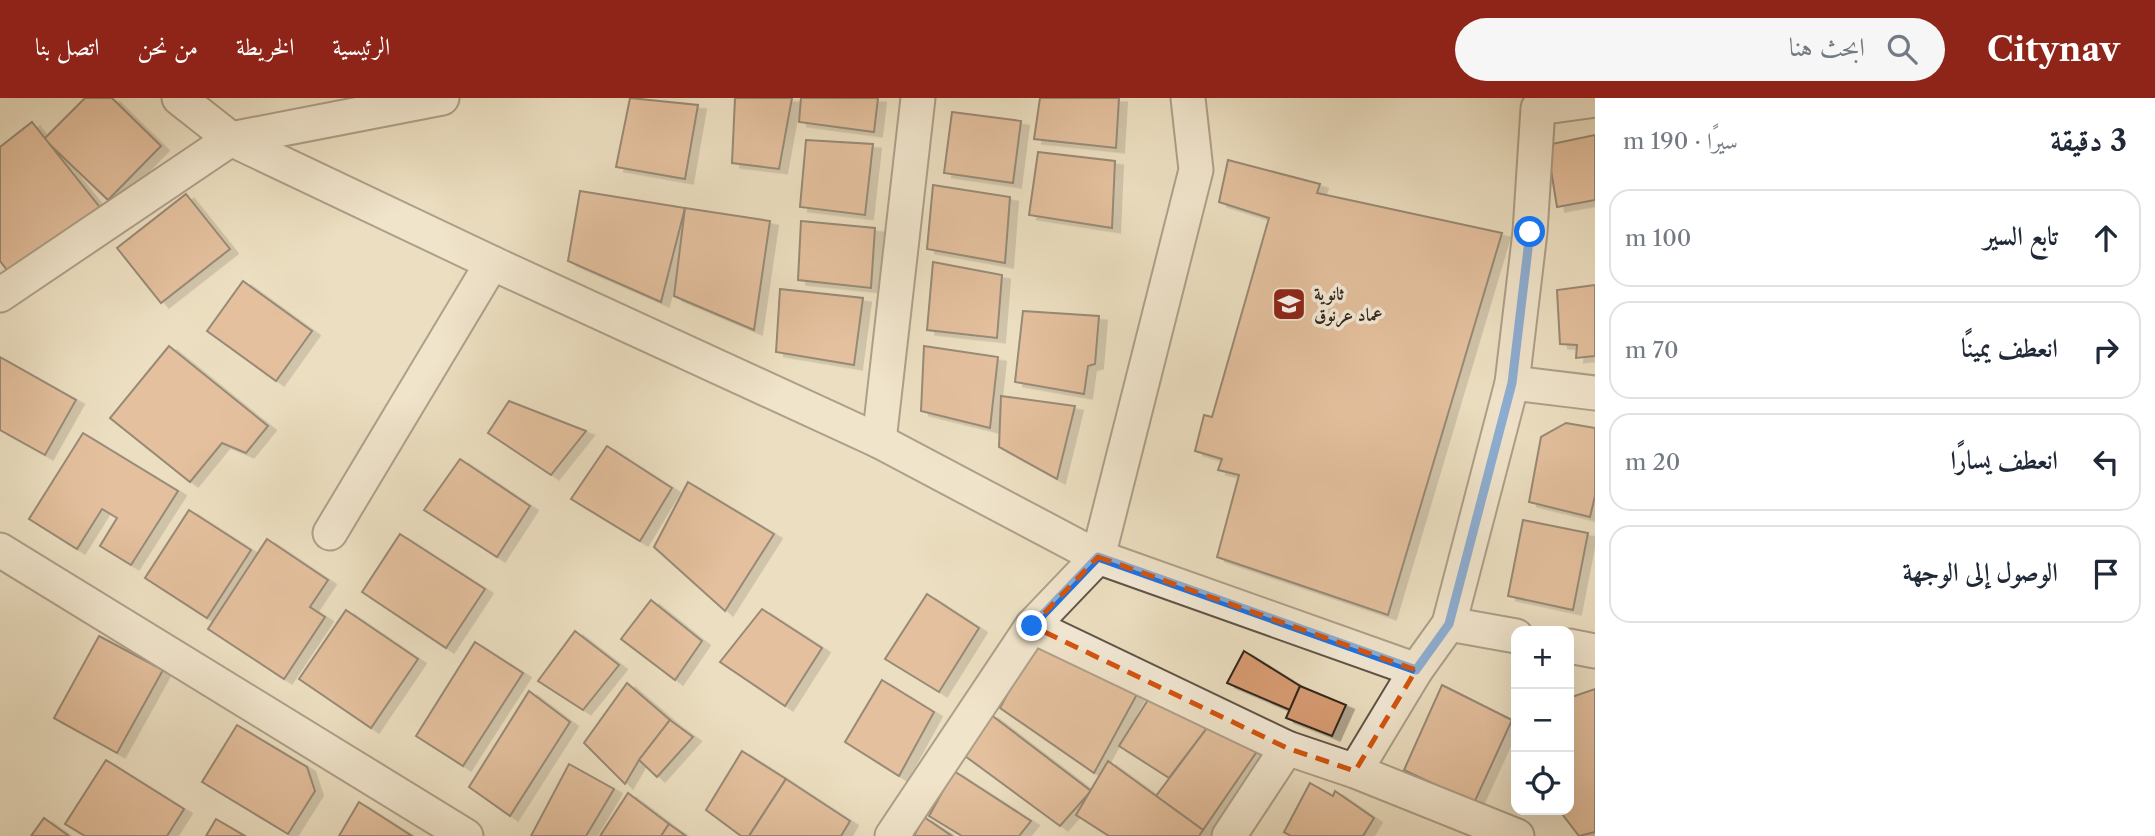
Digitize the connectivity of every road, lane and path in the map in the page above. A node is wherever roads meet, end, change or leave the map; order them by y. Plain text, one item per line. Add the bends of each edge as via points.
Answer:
1 (179, 98) edge
2 (442, 98) edge
3 (918, 98) edge
4 (1188, 98) edge
5 (1595, 100) edge
6 (1538, 103) edge
7 (231, 139) junction
8 (492, 263) junction
9 (0, 295) edge
10 (1512, 383) junction
11 (1595, 393) edge
12 (879, 441) junction
13 (330, 533) dead end
14 (0, 550) edge
15 (1098, 557) junction
16 (1449, 624) junction
17 (1032, 626) junction
18 (1511, 635) edge
19 (1574, 647) edge
20 (1595, 651) edge
21 (1416, 670) junction
22 (1287, 748) junction
23 (1355, 771) junction
24 (466, 836) edge
25 (892, 836) edge
26 (1229, 836) edge
27 (1517, 836) edge

1 - 7 street
2 - 7 street
3 - 12 street
4 - 15 street via 1196,170
5 - 6 street
6 - 10 street via 1530,232
7 - 8 street
7 - 9 street
8 - 12 street
8 - 13 street
10 - 11 street
10 - 16 street
12 - 15 street
14 - 24 street
15 - 17 street
15 - 21 street
16 - 18 street
16 - 21 street
17 - 22 street
17 - 25 street
19 - 20 street
21 - 23 street
22 - 23 street
22 - 26 street
23 - 27 street

